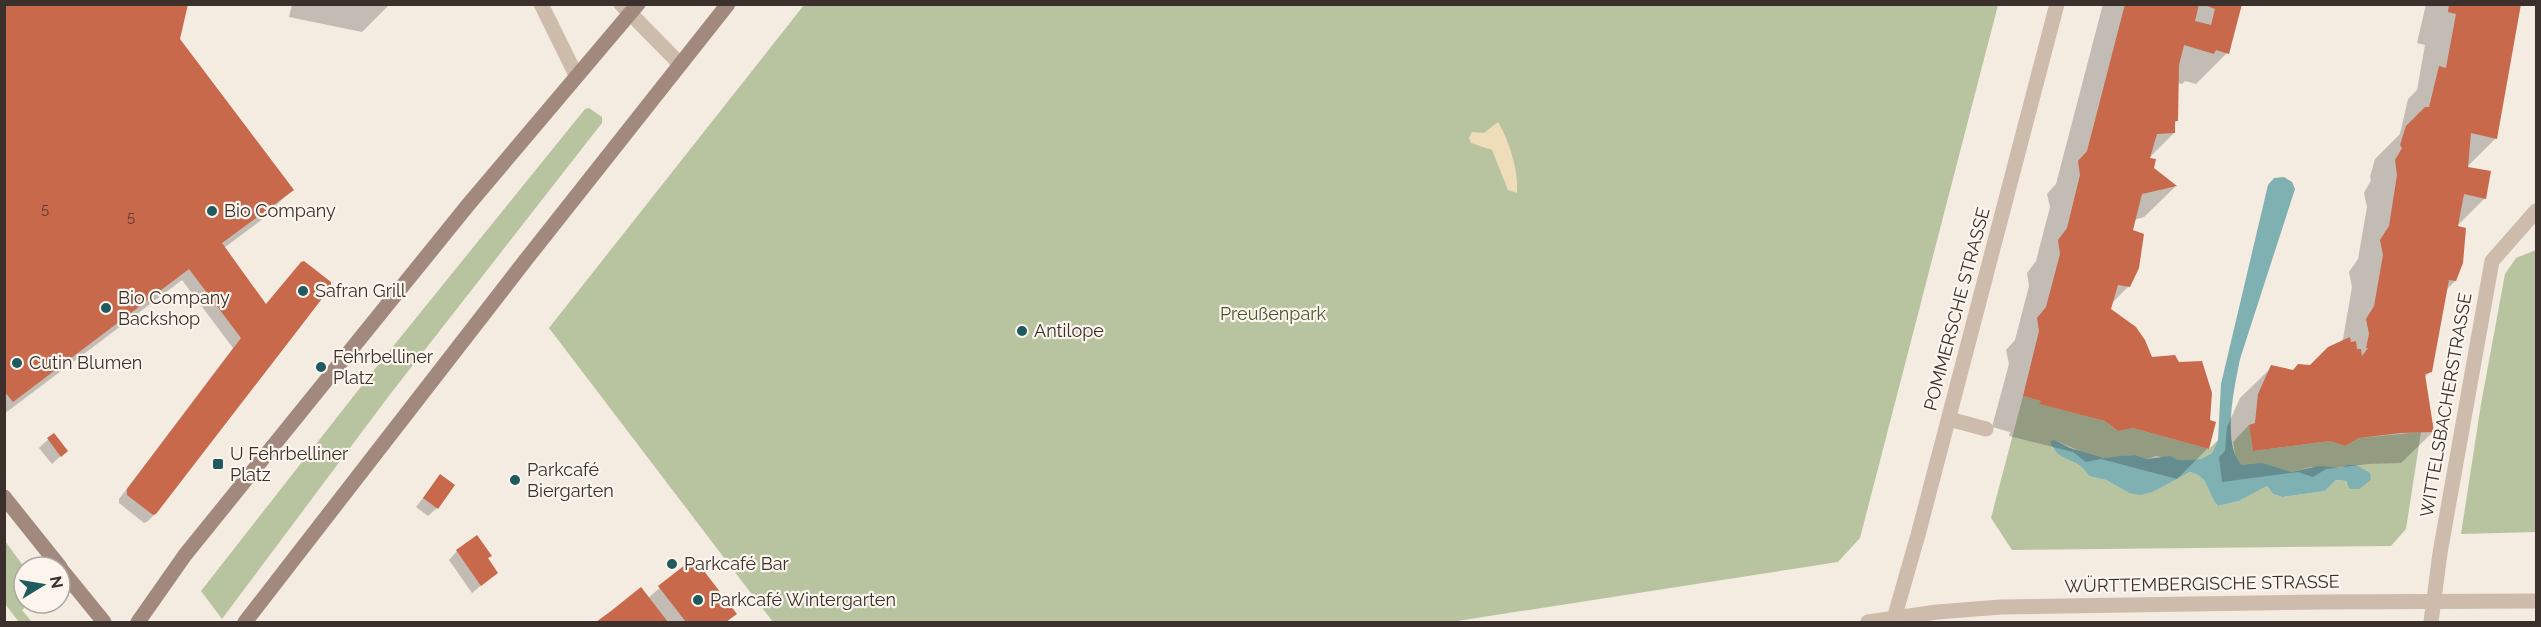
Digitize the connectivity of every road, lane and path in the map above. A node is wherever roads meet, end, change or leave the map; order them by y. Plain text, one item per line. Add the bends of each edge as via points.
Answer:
1 (541, 4) edge
2 (728, 4) edge
3 (2057, 4) edge
4 (629, 8) edge
5 (680, 64) junction
6 (576, 75) junction
7 (2536, 211) edge
8 (1949, 419) junction
9 (1986, 429) dead end
10 (4, 497) edge
11 (50, 555) edge
12 (72, 582) edge
13 (2536, 601) edge
14 (2433, 603) junction
15 (1894, 621) edge
16 (104, 622) edge
17 (138, 622) edge
18 (245, 622) edge
19 (1868, 622) edge
20 (2431, 622) edge

1 - 6 street
2 - 5 main road
3 - 8 street, POMMERSCHE STRASSE
4 - 5 street
4 - 6 main road
5 - 18 main road
6 - 17 main road via 185,555
7 - 14 street, WITTELSBACHERSTRASSE via 2492,261
8 - 9 street
8 - 15 street, POMMERSCHE STRASSE
10 - 11 main road
12 - 16 main road
13 - 14 street, WÜRTTEMBERGISCHE STRASSE
14 - 15 street, WÜRTTEMBERGISCHE STRASSE via 2001,608 1937,612
14 - 20 street, WITTELSBACHERSTRASSE
15 - 19 street, WÜRTTEMBERGISCHE STRASSE

